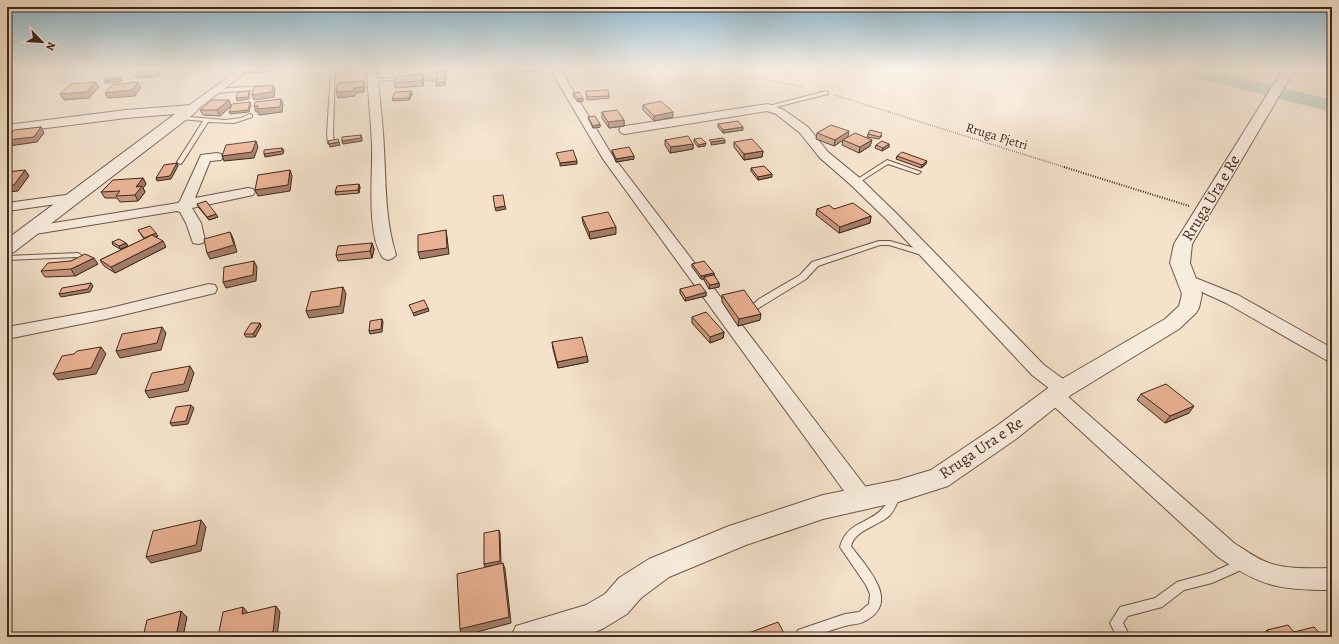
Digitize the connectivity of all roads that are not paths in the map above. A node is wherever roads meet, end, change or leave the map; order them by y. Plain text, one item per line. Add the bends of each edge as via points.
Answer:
1 (206, 99) edge
2 (332, 99) edge
3 (375, 99) edge
4 (573, 99) edge
5 (799, 99) edge
6 (1271, 99) edge
7 (768, 107) junction
8 (186, 113) junction
9 (250, 116) dead end
10 (206, 120) junction
11 (7, 129) edge
12 (625, 130) dead end
13 (331, 143) edge
14 (217, 157) dead end
15 (180, 162) dead end
16 (918, 172) dead end
17 (856, 182) junction
18 (248, 192) dead end
19 (73, 198) junction
20 (7, 207) edge
21 (181, 208) junction
22 (29, 231) junction
23 (198, 240) dead end
24 (7, 248) edge
25 (388, 255) dead end
26 (928, 255) junction
27 (7, 258) edge
28 (83, 259) edge
29 (1188, 280) junction
30 (209, 289) dead end
31 (754, 308) edge
32 (7, 333) edge
33 (1332, 356) edge
34 (1058, 392) junction
35 (898, 491) junction
36 (863, 500) junction
37 (1244, 563) junction
38 (1332, 578) edge
39 (802, 634) dead end
40 (527, 637) edge
41 (1124, 637) edge

1 - 8 street
2 - 13 lane
3 - 25 street via 379,210
4 - 36 street via 607,156
5 - 7 lane
6 - 29 street, Rruga Ura e Re via 1183,244 1180,263
7 - 12 street
7 - 17 street via 780,112 804,130 824,155
8 - 10 lane
8 - 11 street via 126,114
8 - 19 street
9 - 10 lane via 241,120
10 - 15 lane
14 - 21 street via 205,158 186,203
16 - 17 lane via 887,162
17 - 26 street
18 - 21 street via 196,202
19 - 20 street
19 - 22 street
21 - 22 street
21 - 23 street via 185,208 188,213
22 - 24 street
26 - 31 lane via 890,242 879,242 816,264 803,277
26 - 34 street
27 - 28 lane via 78,255
29 - 33 street via 1232,299
29 - 34 street, Rruga Ura e Re via 1192,294 1189,308 1172,324
30 - 32 street via 106,314
34 - 35 street, Rruga Ura e Re via 1007,432 939,478
34 - 37 street via 1226,550
35 - 36 street, Rruga Ura e Re
35 - 39 lane via 887,512 854,532 845,541 845,547 876,594 875,607 862,617
36 - 40 street, Rruga Ura e Re via 823,507 739,535 659,568 630,588 616,604 594,618
37 - 38 street via 1275,576 1300,579
37 - 41 lane via 1212,578 1181,586 1158,603 1124,612 1116,623

